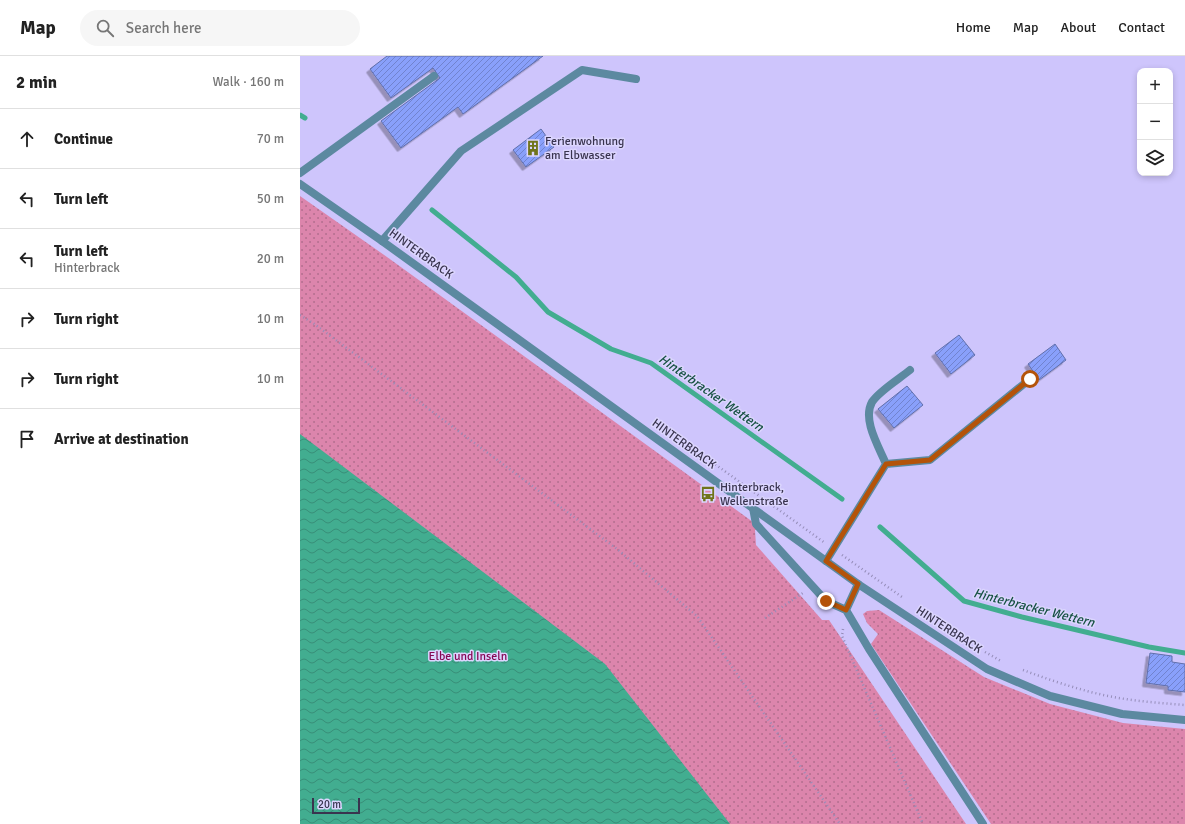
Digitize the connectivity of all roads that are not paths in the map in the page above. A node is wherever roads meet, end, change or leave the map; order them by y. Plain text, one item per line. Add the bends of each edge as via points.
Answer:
1 (434, 76) dead end
2 (636, 79) dead end
3 (300, 173) edge
4 (300, 184) edge
5 (382, 241) junction
6 (910, 370) dead end
7 (1030, 379) dead end
8 (886, 464) junction
9 (753, 508) junction
10 (826, 561) junction
11 (858, 584) junction
12 (846, 610) junction
13 (1185, 720) edge
14 (983, 824) edge

1 - 3 street
2 - 5 street via 582,70 461,151
4 - 5 street, HINTERBRACK
5 - 9 street, HINTERBRACK
6 - 8 street via 873,401 869,410 872,431
7 - 8 street via 930,460
8 - 10 street
9 - 10 street, HINTERBRACK
9 - 12 street via 756,524 826,601
10 - 11 street, HINTERBRACK
11 - 12 street
11 - 13 street, HINTERBRACK via 987,669 1050,696 1122,714
12 - 14 street

